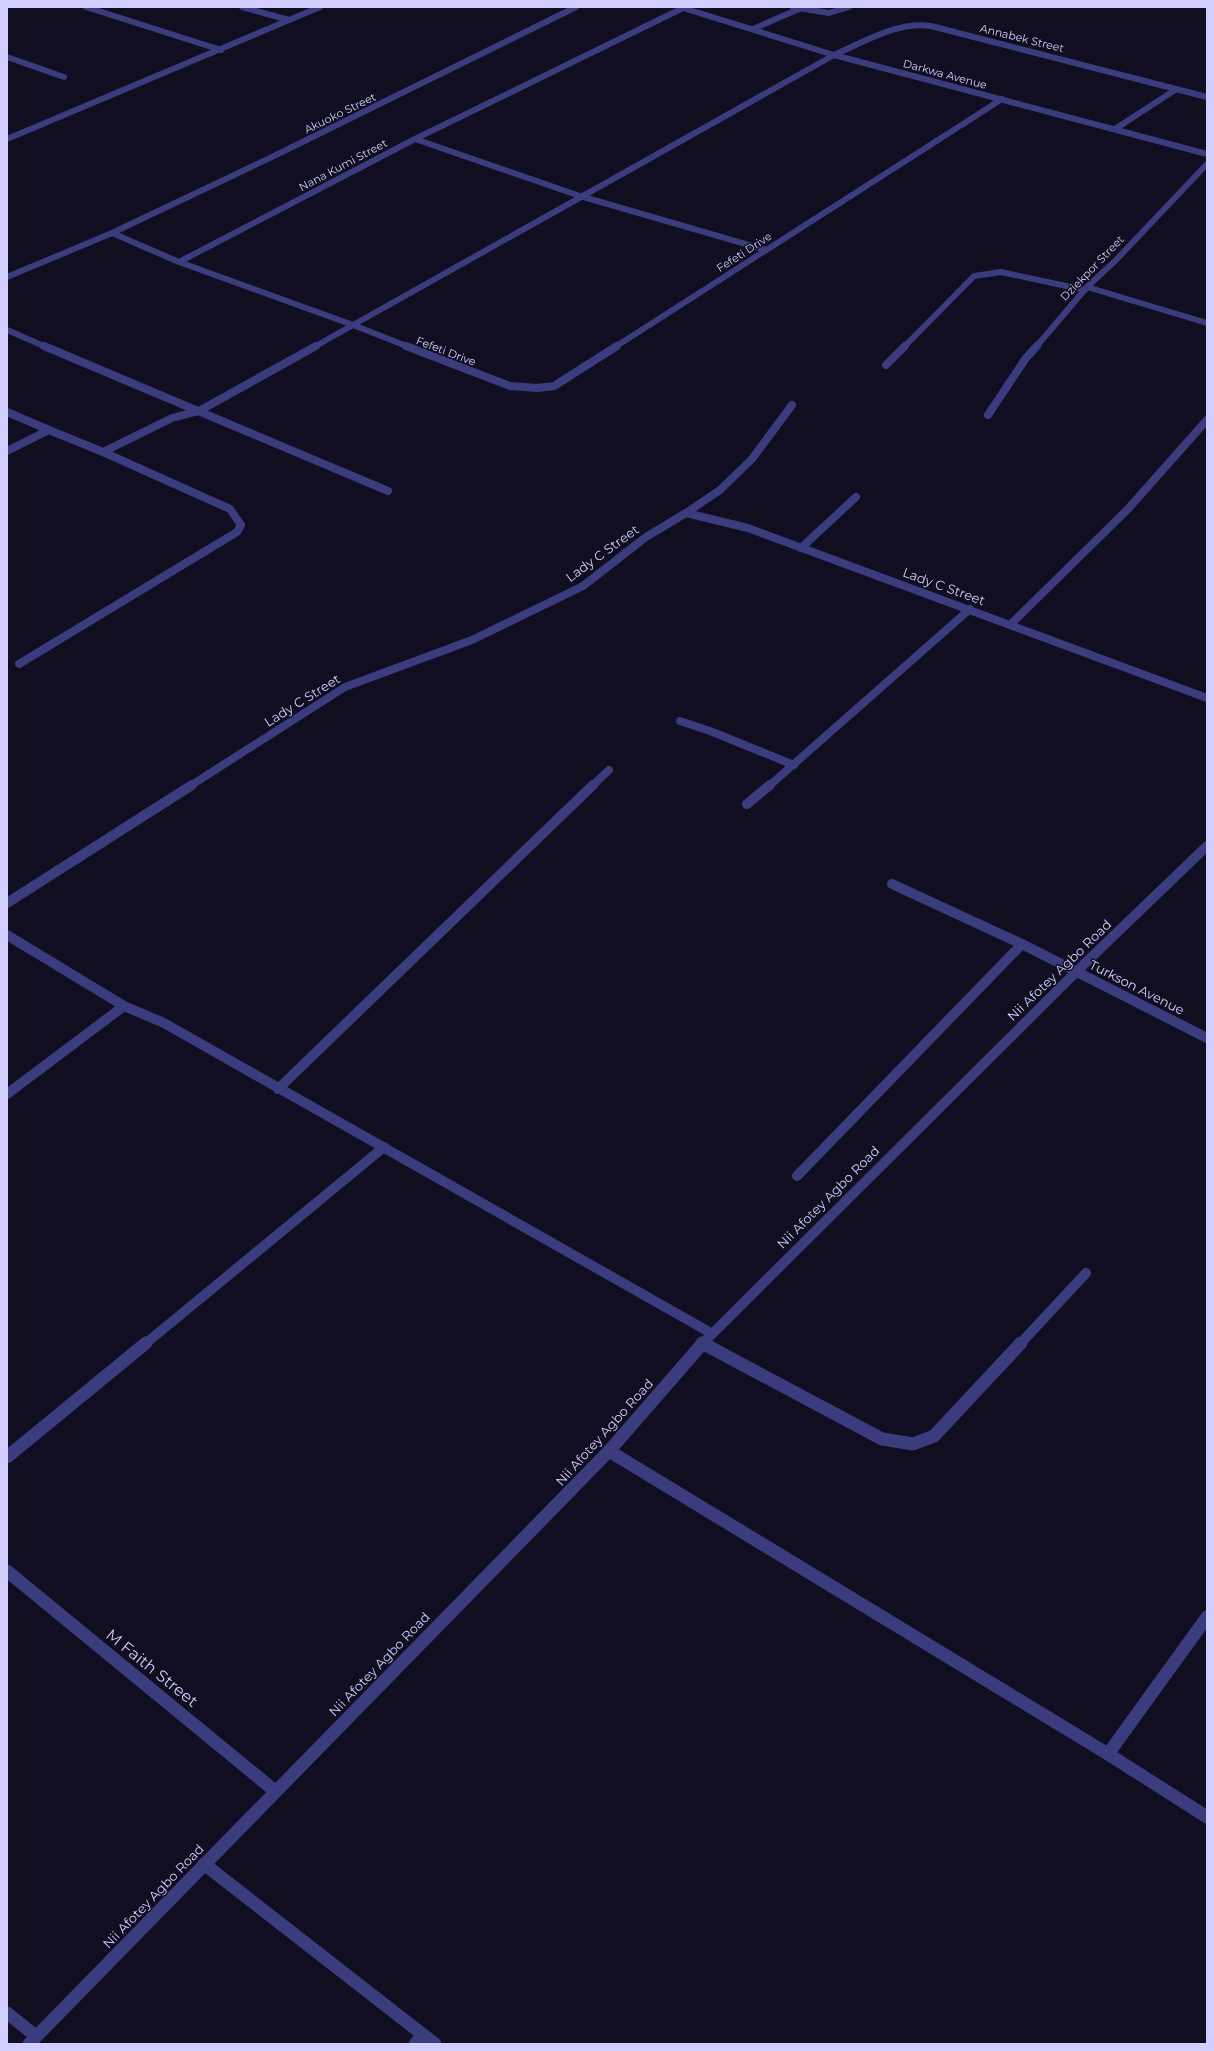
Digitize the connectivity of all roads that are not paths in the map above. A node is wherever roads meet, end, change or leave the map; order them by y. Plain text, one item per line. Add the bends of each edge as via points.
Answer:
1 (86, 7) edge
2 (242, 7) edge
3 (320, 7) edge
4 (576, 7) edge
5 (682, 7) edge
6 (849, 7) edge
7 (796, 8) edge
8 (289, 20) junction
9 (753, 29) junction
10 (221, 50) junction
11 (834, 55) junction
12 (7, 57) edge
13 (64, 77) dead end
14 (1175, 90) junction
15 (1207, 98) edge
16 (1002, 99) junction
17 (1116, 129) junction
18 (7, 139) edge
19 (415, 139) junction
20 (1207, 154) edge
21 (1207, 164) edge
22 (580, 196) junction
23 (112, 233) junction
24 (766, 250) junction
25 (180, 262) junction
26 (7, 277) edge
27 (1086, 288) junction
28 (1207, 324) edge
29 (353, 325) junction
30 (7, 330) edge
31 (886, 365) dead end
32 (792, 405) dead end
33 (199, 410) junction
34 (7, 412) edge
35 (988, 415) dead end
36 (1207, 420) edge
37 (48, 430) junction
38 (7, 451) edge
39 (103, 452) junction
40 (388, 491) dead end
41 (856, 497) dead end
42 (686, 513) junction
43 (801, 548) junction
44 (970, 609) junction
45 (1010, 625) junction
46 (19, 664) dead end
47 (1207, 698) edge
48 (680, 721) dead end
49 (794, 765) junction
50 (609, 770) dead end
51 (747, 804) dead end
52 (1207, 846) edge
53 (892, 884) dead end
54 (7, 903) edge
55 (7, 935) edge
56 (1022, 944) junction
57 (1077, 971) junction
58 (124, 1006) junction
59 (1207, 1038) edge
60 (278, 1089) junction
61 (7, 1094) edge
62 (384, 1147) junction
63 (797, 1176) dead end
64 (1086, 1273) dead end
65 (711, 1332) junction
66 (702, 1343) junction
67 (610, 1451) junction
68 (7, 1457) edge
69 (7, 1571) edge
70 (1207, 1618) edge
71 (1108, 1754) junction
72 (275, 1791) junction
73 (1207, 1817) edge
74 (204, 1864) junction
75 (7, 2013) edge
76 (419, 2039) edge
77 (33, 2040) edge
78 (434, 2044) edge

1 - 10 street
2 - 8 street
3 - 8 street
4 - 23 street, Akuoko Street
5 - 9 street, Darkwa Avenue
5 - 19 street, Nana Kumi Street
6 - 7 street via 818,13
7 - 9 street
8 - 10 street
9 - 11 street, Darkwa Avenue
10 - 18 street
11 - 14 street, Annabek Street via 900,27 918,24 1027,49
11 - 16 street, Darkwa Avenue
11 - 22 street
12 - 13 street
14 - 15 street, Annabek Street
14 - 17 street
16 - 17 street, Darkwa Avenue
16 - 24 street, Fefeti Drive
17 - 20 street, Darkwa Avenue
19 - 22 street
19 - 25 street, Nana Kumi Street
21 - 27 street, Dziekpor Street
22 - 24 street
22 - 29 street
23 - 25 street
23 - 26 street, Akuoko Street
24 - 29 street, Fefeti Drive via 554,386 510,386
25 - 29 street
27 - 28 street
27 - 31 street via 1001,272 974,276
27 - 35 street, Dziekpor Street via 1026,358
29 - 33 street
30 - 33 street
32 - 42 street via 752,459 720,490
33 - 39 street via 172,418
33 - 40 street
34 - 37 street
36 - 45 street via 1128,509
37 - 38 street
37 - 39 street
39 - 46 street via 230,509 241,526 236,532
41 - 43 street
42 - 43 street, Lady C Street via 748,528
42 - 54 street, Lady C Street via 646,537 583,586 472,640 345,687
43 - 44 street, Lady C Street
44 - 45 street, Lady C Street
44 - 49 street
45 - 47 street, Lady C Street
48 - 49 street
49 - 51 street
50 - 60 street
52 - 57 street, Nii Afotey Agbo Road
53 - 56 street, Turkson Avenue
55 - 58 street
56 - 57 street, Turkson Avenue
56 - 63 street
57 - 59 street, Turkson Avenue
57 - 65 street, Nii Afotey Agbo Road
58 - 60 street via 164,1023
58 - 61 street
60 - 62 street
62 - 65 street
62 - 68 street
64 - 66 street via 934,1436 913,1444 882,1439
65 - 66 street, Nii Afotey Agbo Road
66 - 67 street, Nii Afotey Agbo Road
67 - 71 street
67 - 72 street, Nii Afotey Agbo Road
69 - 72 street, M Faith Street
70 - 71 street
71 - 73 street
72 - 74 street, Nii Afotey Agbo Road
74 - 76 street
74 - 77 street, Nii Afotey Agbo Road
75 - 77 street
76 - 78 street

